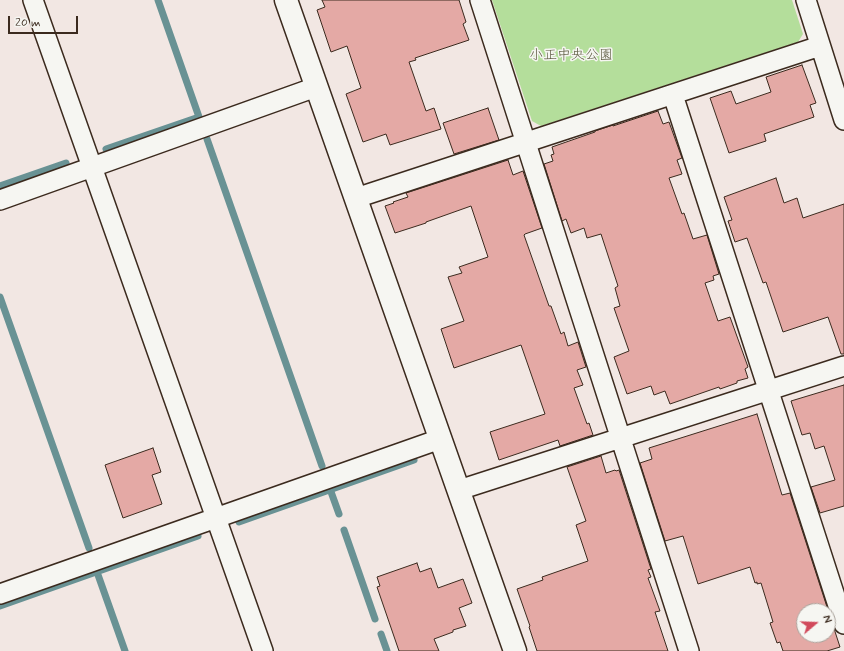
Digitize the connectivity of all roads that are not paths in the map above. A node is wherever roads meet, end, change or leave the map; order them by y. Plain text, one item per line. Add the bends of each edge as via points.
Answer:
1 (33, 0) edge
2 (286, 0) edge
3 (480, 0) edge
4 (806, 0) edge
5 (820, 46) junction
6 (316, 87) junction
7 (673, 95) junction
8 (844, 120) edge
9 (526, 143) junction
10 (92, 167) junction
11 (356, 198) junction
12 (0, 200) edge
13 (844, 366) edge
14 (768, 390) junction
15 (620, 438) junction
16 (440, 439) junction
17 (458, 490) junction
18 (216, 518) junction
19 (0, 594) edge
20 (844, 624) edge
21 (262, 651) edge
22 (515, 651) edge
23 (689, 651) edge

1 - 10 street
2 - 6 street
3 - 9 street
4 - 5 street
5 - 7 street
5 - 8 street
6 - 10 street
6 - 11 street
7 - 9 street
7 - 14 street
9 - 11 street
9 - 15 street
10 - 12 street
10 - 18 street
11 - 16 street
13 - 14 street
14 - 15 street
14 - 20 street
15 - 17 street
15 - 23 street
16 - 17 street
16 - 18 street
17 - 22 street
18 - 19 street
18 - 21 street

